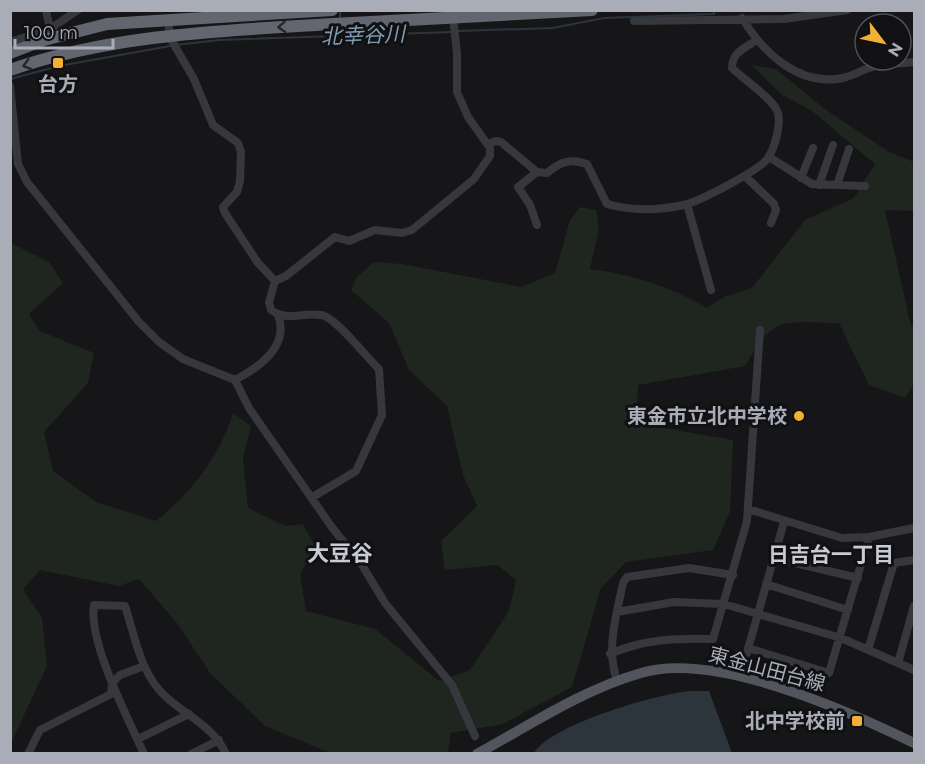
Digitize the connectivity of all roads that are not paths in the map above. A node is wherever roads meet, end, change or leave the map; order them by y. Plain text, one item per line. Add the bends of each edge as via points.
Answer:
1 (46, 10) edge
2 (78, 10) edge
3 (332, 10) edge
4 (592, 10) edge
5 (847, 10) edge
6 (453, 14) edge
7 (68, 18) junction
8 (742, 18) junction
9 (169, 19) junction
10 (634, 21) dead end
11 (50, 29) junction
12 (73, 32) junction
13 (169, 36) junction
14 (757, 40) junction
15 (10, 42) edge
16 (10, 53) edge
17 (915, 62) edge
18 (10, 70) edge
19 (10, 86) edge
20 (488, 144) junction
21 (833, 145) dead end
22 (813, 148) dead end
23 (849, 149) dead end
24 (769, 157) junction
25 (537, 172) junction
26 (745, 176) junction
27 (801, 178) junction
28 (819, 185) junction
29 (837, 185) junction
30 (866, 186) dead end
31 (687, 204) junction
32 (771, 223) dead end
33 (537, 225) dead end
34 (275, 281) junction
35 (711, 290) dead end
36 (278, 315) junction
37 (760, 330) dead end
38 (235, 380) junction
39 (311, 498) junction
40 (748, 509) junction
41 (784, 522) junction
42 (915, 528) edge
43 (869, 537) junction
44 (774, 558) junction
45 (915, 560) edge
46 (733, 575) junction
47 (858, 578) junction
48 (766, 584) junction
49 (724, 604) junction
50 (915, 606) edge
51 (848, 609) junction
52 (617, 612) junction
53 (758, 615) junction
54 (841, 638) junction
55 (748, 648) junction
56 (868, 650) junction
57 (610, 654) junction
58 (898, 663) junction
59 (144, 666) junction
60 (915, 670) edge
61 (740, 677) junction
62 (617, 681) junction
63 (112, 682) junction
64 (189, 714) junction
65 (475, 736) dead end
66 (138, 739) junction
67 (219, 740) junction
68 (915, 743) edge
69 (28, 753) edge
70 (144, 753) edge
71 (191, 753) edge
72 (226, 753) edge
73 (477, 753) edge

1 - 11 street
2 - 7 street
3 - 9 highway
4 - 6 highway
5 - 8 street via 784,18
6 -> 13 highway
6 - 20 street via 457,92 468,117
7 - 11 street
7 - 12 street
8 - 10 street
8 - 14 street
9 - 12 highway via 107,24
9 - 13 street
11 - 15 street
12 - 16 highway
13 -> 18 highway via 106,46
13 - 34 street via 194,79 213,125 238,143 240,181 237,192 223,207 258,263
14 - 17 street via 776,60 816,77 844,78 867,68
14 - 24 street via 738,52 732,68 778,111
19 - 38 street via 18,164 27,182 159,342 183,359
20 - 25 street via 501,142
20 - 34 street via 490,156 474,179 412,230 375,230 349,241 335,237
21 - 28 street
22 - 27 street
23 - 29 street
24 - 26 street
24 - 27 street
25 - 31 street via 547,173 556,165 575,160 587,164 607,204 634,208
25 - 33 street via 518,187
26 - 31 street
26 - 32 street via 774,204
27 - 28 street
28 - 29 street
29 - 30 street
31 - 35 street
34 - 36 street via 269,307
36 - 38 street via 282,330 272,354
36 - 39 street via 322,315 333,321 379,369 382,415 356,471
37 - 40 street
38 - 39 street via 249,408
39 - 65 street via 362,565 385,603 452,684
40 - 41 street
40 - 46 street
41 - 43 street via 842,538
41 - 44 street
42 - 43 street
43 - 47 street
44 - 47 street
44 - 48 street
45 - 56 street via 894,563
46 - 49 street
46 - 52 street via 689,568 634,574 623,583
47 - 51 street
48 - 51 street
48 - 53 street
49 - 52 street via 674,602
49 - 53 street
49 - 57 street via 713,639 673,638 631,645
50 - 58 street
51 - 54 street
52 - 57 street
53 - 54 street
53 - 55 street
54 - 55 street via 829,673
54 - 56 street
55 - 61 street
56 - 58 street
57 - 62 street
58 - 60 street
59 - 63 street
59 - 63 street via 125,606 94,605 92,617
59 - 64 street via 166,697
61 - 62 main road, 東金山田台線 via 682,668 653,670
61 - 68 main road, 東金山田台線 via 826,703
62 - 73 main road, 東金山田台線
63 - 66 street
63 - 69 street via 111,694 40,730
64 - 66 street
64 - 67 street
66 - 70 street
67 - 71 street
67 - 72 street

